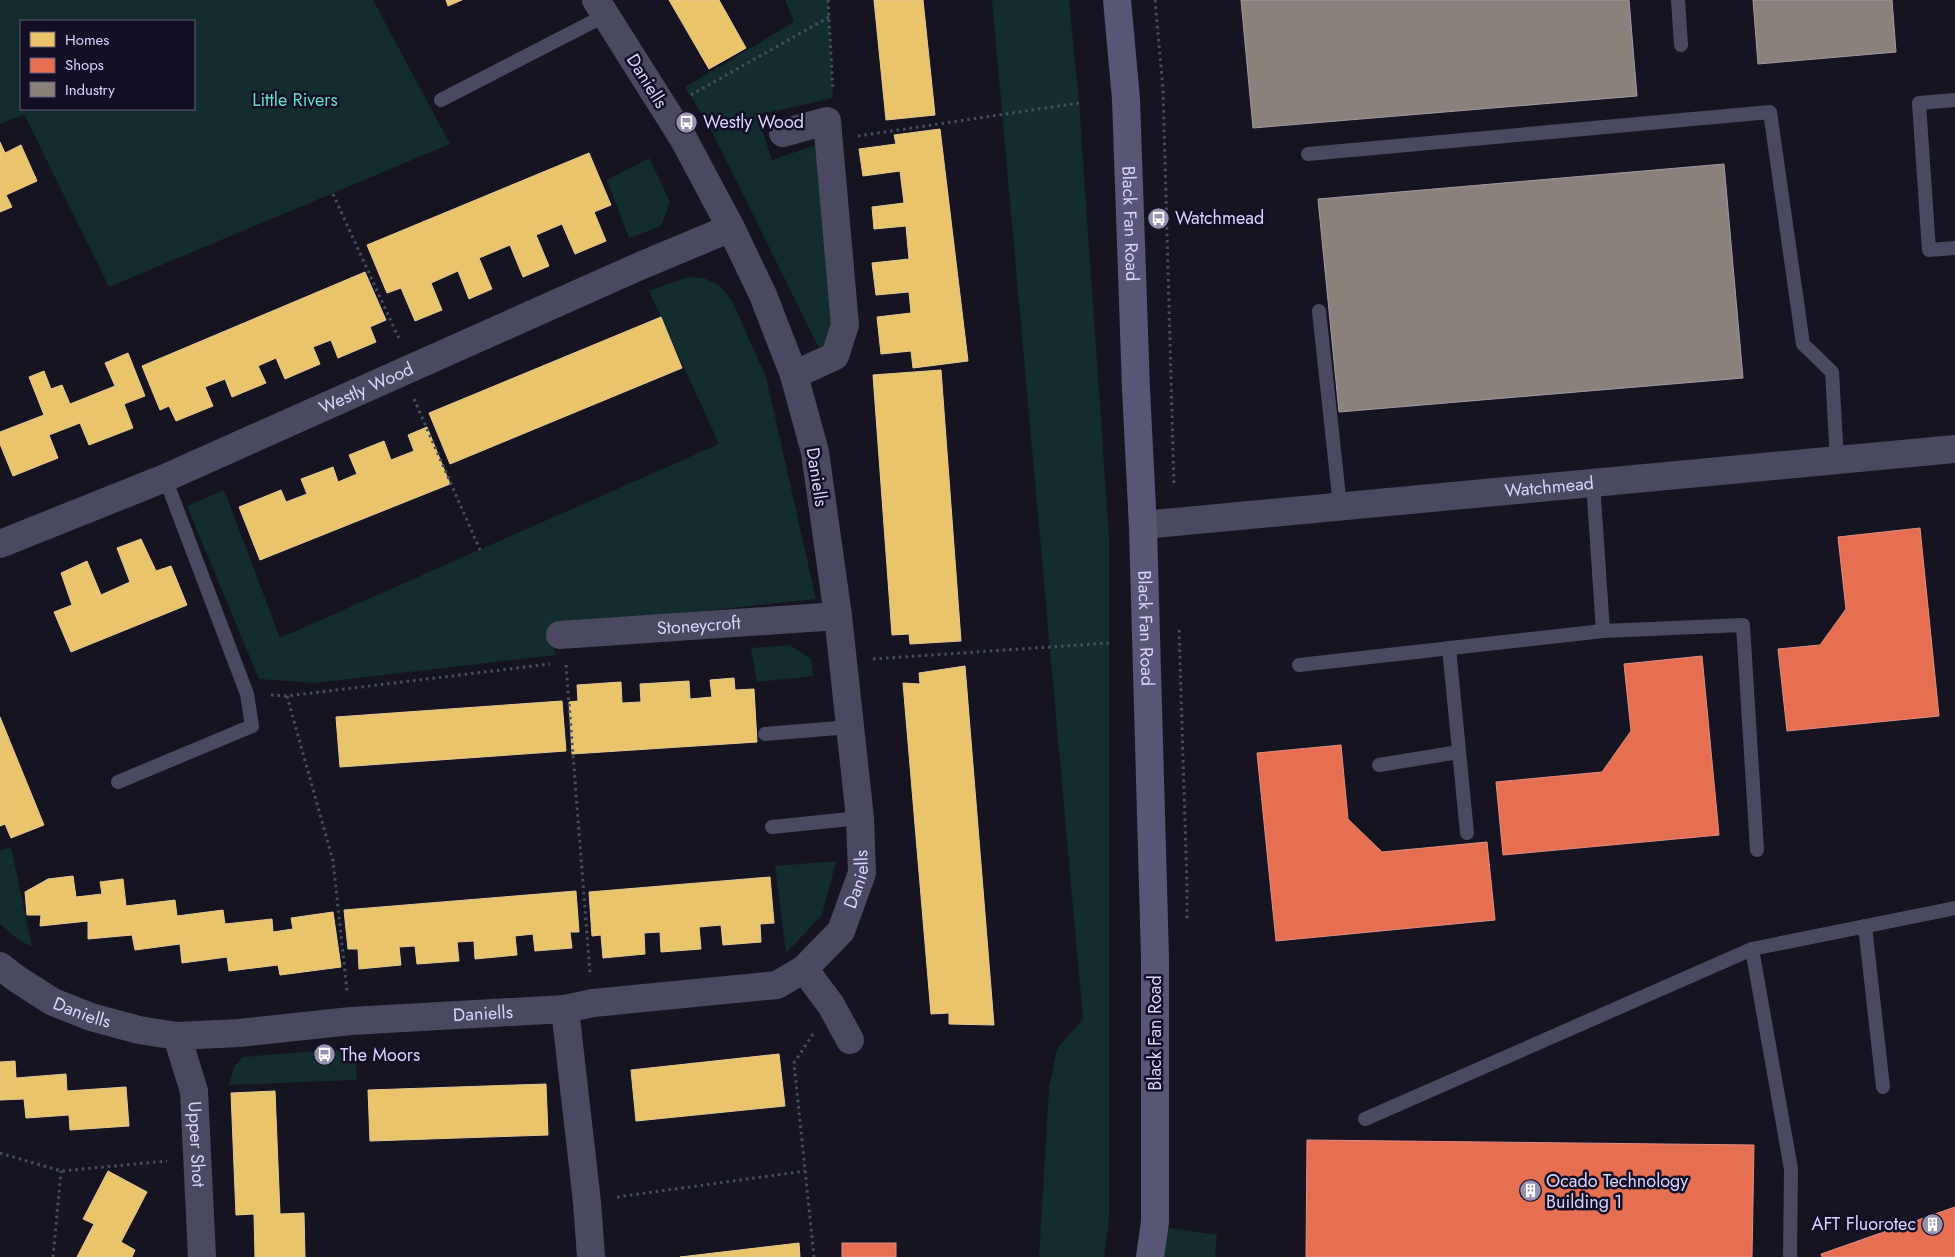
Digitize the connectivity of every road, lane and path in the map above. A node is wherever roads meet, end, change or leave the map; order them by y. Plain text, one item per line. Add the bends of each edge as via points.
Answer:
1 (828, 0) edge
2 (1117, 0) edge
3 (1678, 0) edge
4 (601, 7) edge
5 (829, 17) junction
6 (1681, 46) dead end
7 (441, 100) dead end
8 (1955, 100) edge
9 (1079, 103) dead end
10 (664, 110) junction
11 (827, 131) junction
12 (783, 132) dead end
13 (1308, 154) dead end
14 (333, 194) dead end
15 (730, 228) junction
16 (1955, 248) edge
17 (1319, 311) dead end
18 (407, 370) junction
19 (794, 376) junction
20 (1955, 449) edge
21 (1836, 460) junction
22 (165, 478) junction
23 (1593, 483) junction
24 (1340, 506) junction
25 (1143, 525) junction
26 (0, 544) edge
27 (480, 550) dead end
28 (838, 616) junction
29 (1603, 631) junction
30 (560, 635) joint
31 (1109, 644) dead end
32 (1449, 648) junction
33 (842, 661) junction
34 (565, 662) junction
35 (1299, 665) dead end
36 (850, 727) junction
37 (765, 734) dead end
38 (1459, 752) junction
39 (1380, 765) dead end
40 (118, 782) dead end
41 (860, 818) junction
42 (772, 827) dead end
43 (1467, 832) dead end
44 (1757, 850) dead end
45 (1955, 908) edge
46 (1865, 926) junction
47 (1752, 949) junction
48 (0, 966) edge
49 (804, 968) junction
50 (593, 1003) junction
51 (831, 1005) junction
52 (565, 1009) junction
53 (351, 1021) junction
54 (177, 1036) junction
55 (850, 1040) dead end
56 (1883, 1087) dead end
57 (1366, 1119) dead end
58 (0, 1153) edge
59 (197, 1159) junction
60 (61, 1171) junction
61 (805, 1171) junction
62 (587, 1202) junction
63 (53, 1257) edge
64 (202, 1257) edge
65 (591, 1257) edge
66 (814, 1257) edge
67 (1150, 1257) edge
68 (1790, 1257) edge

1 - 5 path
2 - 25 main road, Black Fan Road via 1126,99
3 - 6 lane
4 - 7 lane
4 - 10 street, Daniells
5 - 10 path
5 - 11 path via 833,98
8 - 16 lane via 1919,102 1929,250
9 - 11 path
10 - 15 street, Daniells via 683,138
11 - 12 street
11 - 19 street via 845,325 835,356
13 - 21 lane via 1770,112 1803,344 1832,372
14 - 18 path
15 - 18 street, Westly Wood
15 - 19 street, Daniells via 763,295
17 - 24 lane
18 - 22 street, Westly Wood
18 - 27 path
19 - 28 street, Daniells via 815,452
20 - 21 street, Watchmead
21 - 23 street, Watchmead
22 - 26 street, Westly Wood
22 - 40 lane via 247,694 252,726
23 - 24 street, Watchmead
23 - 29 lane
24 - 25 street, Watchmead
25 - 67 main road, Black Fan Road via 1155,958 1155,1222
28 - 30 street, Stoneycroft
28 - 33 street, Daniells
29 - 32 lane
29 - 44 lane via 1743,625
30 - 34 path
31 - 33 path
32 - 35 lane
32 - 38 lane
33 - 36 street, Daniells
34 - 50 path
34 - 53 path via 287,696 333,860
36 - 37 lane
36 - 41 street, Daniells
38 - 39 lane
38 - 43 lane
41 - 42 lane
41 - 49 street, Daniells via 862,873 841,931
45 - 46 lane
46 - 47 lane
46 - 56 lane
47 - 57 lane
47 - 68 lane via 1791,1170
48 - 54 street, Daniells via 53,1002 90,1017
49 - 50 street, Daniells via 777,985
49 - 51 street
50 - 52 street, Daniells
51 - 55 street
51 - 61 path via 794,1063
52 - 53 street, Daniells
52 - 62 street
53 - 54 street, Daniells
54 - 59 street, Upper Shot via 194,1091
58 - 60 path
59 - 60 path
59 - 64 street, Upper Shot
60 - 63 path
61 - 62 path
61 - 66 path
62 - 65 street

